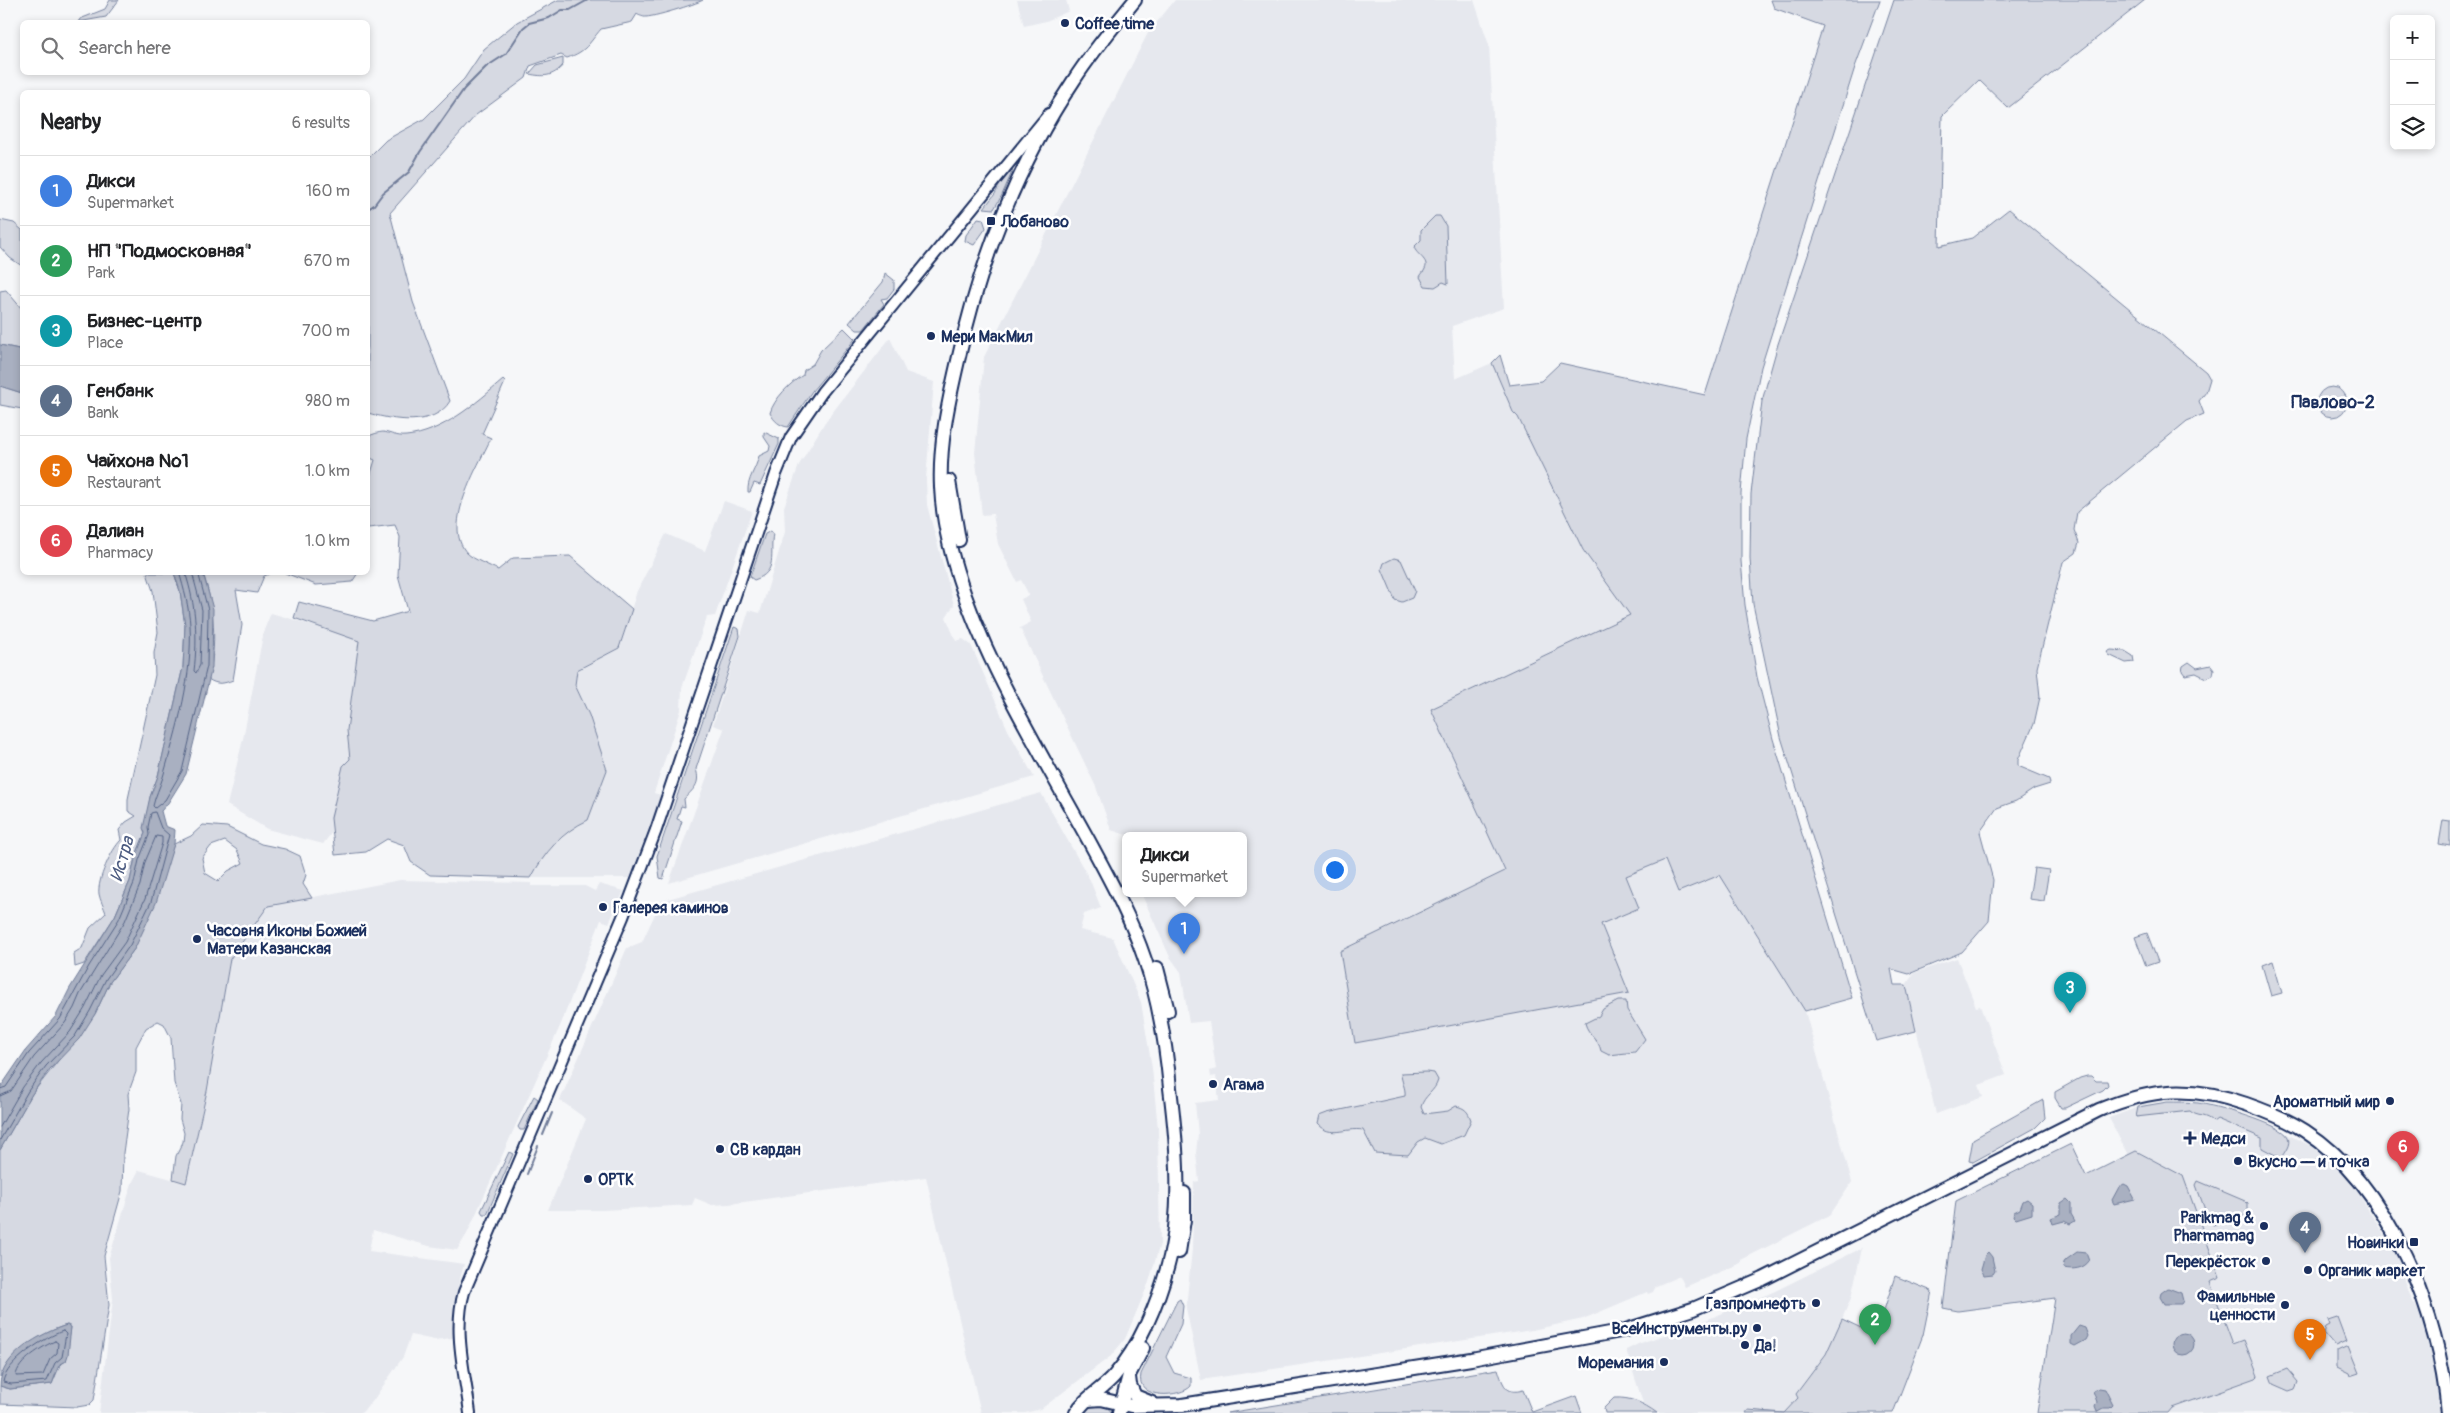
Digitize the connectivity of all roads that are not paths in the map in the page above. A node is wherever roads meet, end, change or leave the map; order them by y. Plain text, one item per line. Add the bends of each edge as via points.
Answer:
1 (1134, 0) edge
2 (1144, 0) edge
3 (1063, 98) junction
4 (1017, 152) junction
5 (1034, 158) junction
6 (1122, 885) edge
7 (1128, 897) edge
8 (1130, 1375) junction
9 (1081, 1406) edge
10 (1159, 1409) edge
11 (1119, 1410) edge
12 (470, 1413) edge
13 (1067, 1413) edge
14 (2448, 1413) edge

1 - 3 main road
2 - 5 main road via 1085,78
3 - 4 street
3 - 5 main road
4 - 5 street
4 - 12 street via 822,392 792,437 623,917 464,1292 460,1332
5 - 6 main road via 975,322 951,435 949,488 968,576 996,649
5 - 9 main road via 995,237 966,323 944,434 941,489 950,541 972,615 1010,697 1120,899 1147,964 1163,1029 1175,1147 1175,1220 1169,1262 1159,1295 1130,1355 1110,1382
7 - 8 main road via 1155,960 1171,1026 1181,1110 1184,1183 1184,1220 1177,1263 1165,1301
8 - 10 main road via 1134,1396
8 - 11 main road
9 - 11 main road via 1094,1398 1107,1401
9 - 13 street
10 - 11 main road
10 - 14 main road via 1571,1342 1676,1315 1721,1298 1810,1256 2099,1110 2136,1096 2174,1091 2218,1095 2271,1114 2305,1131 2354,1176 2395,1237 2423,1296 2439,1352

